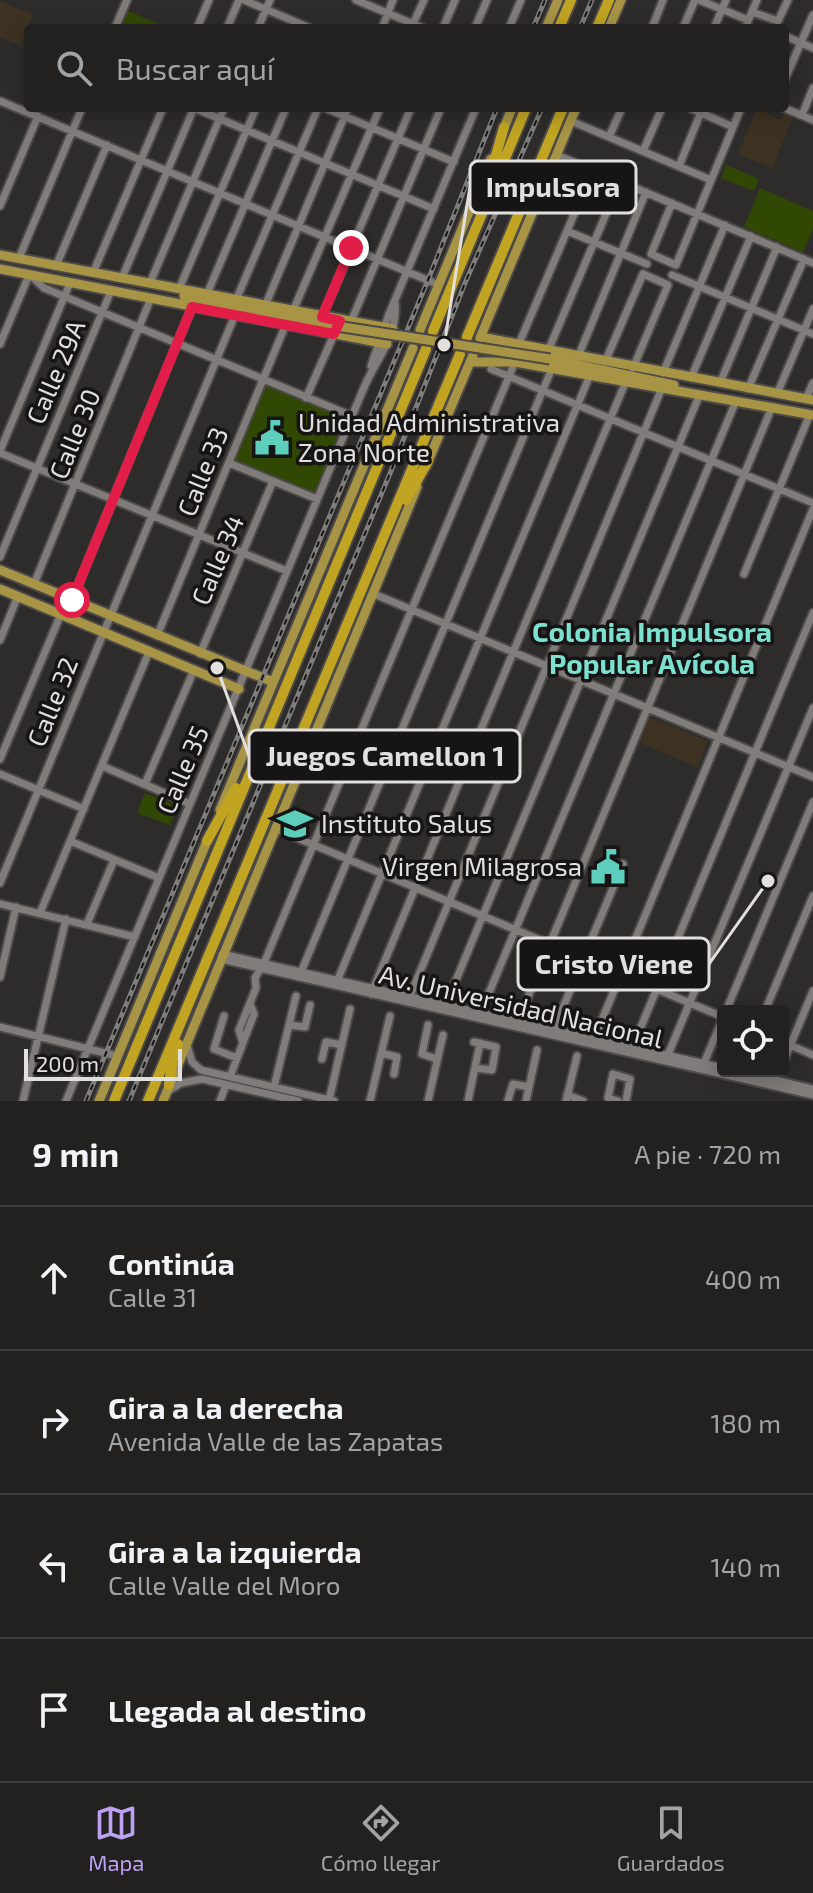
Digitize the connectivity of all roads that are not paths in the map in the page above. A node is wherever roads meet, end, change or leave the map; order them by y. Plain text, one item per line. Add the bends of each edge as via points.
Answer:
1 (127, 0) edge
2 (209, 0) edge
3 (241, 0) edge
4 (270, 0) edge
5 (393, 0) edge
6 (424, 0) edge
7 (455, 0) edge
8 (487, 0) edge
9 (521, 0) edge
10 (558, 0) edge
11 (571, 0) edge
12 (609, 0) edge
13 (621, 0) edge
14 (663, 0) edge
15 (697, 0) edge
16 (726, 0) edge
17 (757, 0) edge
18 (788, 0) edge
19 (360, 1) edge
20 (266, 9) junction
21 (722, 10) junction
22 (388, 13) junction
23 (813, 15) edge
24 (748, 20) edge
25 (117, 24) edge
26 (199, 24) edge
27 (229, 24) edge
28 (260, 24) edge
29 (291, 24) edge
30 (384, 24) edge
31 (413, 24) joint
32 (445, 24) edge
33 (477, 24) edge
34 (511, 24) edge
35 (548, 24) edge
36 (561, 24) edge
37 (599, 24) edge
38 (611, 24) edge
39 (654, 24) edge
40 (685, 24) edge
41 (716, 24) edge
42 (789, 38) edge
43 (801, 43) junction
44 (813, 48) edge
45 (789, 70) edge
46 (813, 88) edge
47 (1, 103) edge
48 (789, 110) edge
49 (24, 111) edge
50 (27, 112) edge
51 (80, 112) edge
52 (161, 112) edge
53 (192, 112) edge
54 (203, 112) edge
55 (223, 112) edge
56 (254, 112) edge
57 (284, 112) edge
58 (316, 112) edge
59 (346, 112) edge
60 (378, 112) edge
61 (409, 112) edge
62 (439, 112) edge
63 (474, 112) edge
64 (507, 112) edge
65 (524, 112) edge
66 (561, 112) edge
67 (574, 112) edge
68 (620, 112) edge
69 (660, 112) edge
70 (701, 112) joint
71 (739, 112) edge
72 (802, 115) junction
73 (38, 116) junction
74 (220, 119) junction
75 (813, 120) edge
76 (571, 121) junction
77 (371, 127) junction
78 (504, 127) junction
79 (733, 127) junction
80 (246, 130) junction
81 (72, 131) junction
82 (609, 137) junction
83 (398, 139) junction
84 (272, 141) junction
85 (107, 145) junction
86 (424, 149) junction
87 (643, 151) junction
88 (299, 152) junction
89 (557, 155) junction
90 (141, 160) junction
91 (454, 162) junction
92 (325, 163) junction
93 (679, 166) junction
94 (593, 170) junction
95 (167, 171) junction
96 (351, 174) junction
97 (711, 180) junction
98 (620, 181) junction
99 (193, 182) junction
100 (378, 185) junction
101 (646, 192) junction
102 (220, 193) junction
103 (404, 196) junction
104 (672, 203) junction
105 (246, 204) junction
106 (0, 206) edge
107 (434, 209) junction
108 (697, 214) junction
109 (273, 215) junction
110 (298, 226) junction
111 (724, 228) junction
112 (567, 231) junction
113 (751, 236) junction
114 (325, 237) junction
115 (593, 242) junction
116 (777, 247) junction
117 (351, 248) junction
118 (620, 253) junction
119 (0, 255) edge
120 (19, 258) junction
121 (377, 259) junction
122 (804, 259) junction
123 (813, 263) edge
124 (461, 264) junction
125 (647, 264) dead end
126 (56, 266) junction
127 (0, 269) edge
128 (407, 271) junction
129 (93, 273) junction
130 (30, 275) junction
131 (672, 275) dead end
132 (122, 278) junction
133 (70, 283) junction
134 (150, 283) junction
135 (439, 285) junction
136 (699, 286) junction
137 (179, 289) junction
138 (111, 291) junction
139 (726, 296) junction
140 (63, 297) junction
141 (151, 298) junction
142 (207, 298) junction
143 (236, 300) junction
144 (265, 306) junction
145 (192, 307) junction
146 (751, 308) junction
147 (813, 309) edge
148 (293, 311) junction
149 (102, 313) junction
150 (235, 315) junction
151 (322, 317) junction
152 (778, 319) junction
153 (286, 324) junction
154 (140, 328) junction
155 (345, 328) junction
156 (389, 329) junction
157 (420, 330) dead end
158 (804, 330) junction
159 (433, 331) dead end
160 (813, 334) edge
161 (467, 337) dead end
162 (384, 343) junction
163 (0, 344) edge
164 (177, 344) junction
165 (518, 346) junction
166 (413, 348) dead end
167 (426, 349) dead end
168 (460, 354) dead end
169 (579, 354) junction
170 (548, 357) junction
171 (217, 361) junction
172 (515, 362) junction
173 (605, 362) junction
174 (538, 365) junction
175 (633, 368) junction
176 (491, 369) dead end
177 (663, 373) junction
178 (590, 375) junction
179 (508, 377) junction
180 (647, 378) junction
181 (691, 378) junction
182 (263, 381) junction
183 (626, 381) junction
184 (720, 383) junction
185 (813, 383) edge
186 (662, 388) junction
187 (748, 389) junction
188 (542, 391) junction
189 (700, 394) junction
190 (777, 394) junction
191 (306, 398) junction
192 (810, 400) edge
193 (736, 401) junction
194 (577, 405) junction
195 (772, 407) junction
196 (811, 414) edge
197 (352, 416) junction
198 (611, 419) junction
199 (644, 433) junction
200 (678, 447) junction
201 (0, 452) edge
202 (428, 461) junction
203 (711, 461) junction
204 (229, 463) junction
205 (37, 468) junction
206 (745, 475) junction
207 (273, 481) junction
208 (76, 484) junction
209 (779, 489) junction
210 (317, 499) junction
211 (113, 500) junction
212 (813, 503) edge
213 (813, 509) edge
214 (153, 516) junction
215 (388, 528) junction
216 (199, 536) junction
217 (242, 554) junction
218 (0, 557) edge
219 (0, 570) edge
220 (287, 571) junction
221 (744, 574) dead end
222 (34, 584) junction
223 (0, 589) edge
224 (374, 594) junction
225 (18, 596) junction
226 (72, 600) junction
227 (412, 610) junction
228 (813, 613) edge
229 (61, 614) junction
230 (111, 617) junction
231 (446, 624) junction
232 (104, 633) junction
233 (157, 636) junction
234 (480, 638) junction
235 (0, 640) edge
236 (149, 652) junction
237 (513, 652) junction
238 (200, 654) junction
239 (547, 666) junction
240 (194, 670) junction
241 (245, 671) junction
242 (581, 680) junction
243 (273, 682) junction
244 (239, 689) junction
245 (615, 694) junction
246 (648, 708) junction
247 (813, 708) edge
248 (719, 738) junction
249 (260, 745) junction
250 (755, 753) junction
251 (0, 759) edge
252 (102, 766) junction
253 (789, 767) junction
254 (0, 774) edge
255 (813, 777) edge
256 (145, 784) junction
257 (39, 790) junction
258 (813, 802) edge
259 (190, 804) junction
260 (84, 809) junction
261 (276, 829) junction
262 (70, 841) junction
263 (207, 841) junction
264 (315, 845) junction
265 (348, 859) junction
266 (114, 860) junction
267 (623, 864) dead end
268 (382, 873) junction
269 (159, 878) junction
270 (0, 883) edge
271 (415, 887) junction
272 (813, 896) edge
273 (449, 901) junction
274 (0, 904) edge
275 (16, 907) junction
276 (40, 913) junction
277 (483, 916) junction
278 (66, 919) junction
279 (87, 924) junction
280 (516, 930) junction
281 (135, 937) junction
282 (550, 944) junction
283 (222, 956) junction
284 (584, 958) junction
285 (262, 966) junction
286 (300, 974) junction
287 (621, 974) junction
288 (0, 977) edge
289 (338, 979) junction
290 (657, 989) junction
291 (372, 991) junction
292 (813, 991) edge
293 (410, 996) junction
294 (691, 1003) junction
295 (728, 1005) edge
296 (768, 1005) edge
297 (445, 1007) junction
298 (186, 1008) junction
299 (350, 1009) dead end
300 (481, 1012) junction
301 (717, 1014) edge
302 (224, 1016) dead end
303 (391, 1022) dead end
304 (517, 1023) junction
305 (289, 1025) junction
306 (0, 1027) edge
307 (554, 1029) junction
308 (717, 1032) edge
309 (39, 1035) junction
310 (789, 1040) edge
311 (186, 1041) junction
312 (593, 1041) junction
313 (342, 1045) junction
314 (789, 1045) edge
315 (633, 1046) junction
316 (89, 1047) junction
317 (537, 1050) dead end
318 (381, 1053) junction
319 (813, 1055) edge
320 (117, 1056) junction
321 (577, 1056) dead end
322 (237, 1058) junction
323 (666, 1058) junction
324 (437, 1059) junction
325 (338, 1063) junction
326 (704, 1063) junction
327 (717, 1066) edge
328 (475, 1068) junction
329 (717, 1068) edge
330 (201, 1070) junction
331 (377, 1070) junction
332 (756, 1077) edge
333 (760, 1077) edge
334 (777, 1077) edge
335 (195, 1080) junction
336 (776, 1080) junction
337 (228, 1081) junction
338 (274, 1087) junction
339 (529, 1087) junction
340 (813, 1090) edge
341 (166, 1093) edge
342 (265, 1097) edge
343 (567, 1098) edge
344 (332, 1100) edge
345 (508, 1100) edge
346 (23, 1101) edge
347 (66, 1101) edge
348 (99, 1101) edge
349 (114, 1101) edge
350 (148, 1101) edge
351 (220, 1101) edge
352 (298, 1101) edge
353 (370, 1101) edge
354 (428, 1101) edge
355 (468, 1101) edge
356 (526, 1101) edge
357 (583, 1101) edge
358 (618, 1101) edge
359 (626, 1101) edge

1 - 25 street
2 - 26 street
3 - 20 street
3 - 27 street
4 - 20 street
5 - 22 street
6 - 31 street
7 - 32 street
8 - 33 street
9 - 34 street
10 - 35 main road
11 - 36 highway
12 - 37 highway
13 - 38 main road
14 - 39 street
15 - 21 street
15 - 40 street
16 - 21 street
17 - 24 street
18 - 24 street via 778,21
19 - 22 street
20 - 28 street
20 - 29 street
21 - 24 street
21 - 41 street
22 - 30 street
22 - 31 street
23 - 43 street
42 - 43 street
43 - 44 street
43 - 45 street
46 - 72 street
47 - 49 street
48 - 72 street
50 - 73 street
51 - 81 street
52 - 90 street
53 - 95 street
54 - 74 street
55 - 74 street
56 - 80 street
57 - 84 street
58 - 88 street
59 - 77 street
59 - 92 street
60 - 77 street
61 - 83 street
62 - 86 street
63 - 91 street, Calle 35
64 - 78 main road
65 - 124 highway
66 - 161 highway
67 - 76 main road
68 - 82 street
69 - 87 street
70 - 79 street
70 - 93 street
71 - 79 street
72 - 75 street
73 - 81 street
73 - 106 street
74 - 80 street
74 - 99 street
76 - 82 street
76 - 89 main road
77 - 83 street
77 - 96 street
78 - 124 highway
78 - 135 main road
79 - 97 street
80 - 84 street
80 - 102 street
81 - 85 street
81 - 120 street
82 - 87 street
83 - 86 street
83 - 100 street
84 - 88 street
84 - 105 street
85 - 90 street
85 - 126 street
86 - 91 street
86 - 103 street
87 - 93 street
88 - 92 street
88 - 109 street
89 - 94 street
89 - 165 main road via 480,338
90 - 95 street
90 - 129 street
91 - 107 street, Calle 35
92 - 96 street
92 - 110 street
93 - 97 street
94 - 98 street
94 - 112 street
95 - 99 street
95 - 132 street
96 - 100 street
96 - 114 street
97 - 108 street
98 - 101 street
98 - 115 street
99 - 102 street
99 - 134 street
100 - 103 street
100 - 117 street
101 - 104 street
101 - 118 street
102 - 105 street
102 - 137 street
103 - 107 street
103 - 121 street
104 - 108 street
104 - 108 street via 651,254 676,265
105 - 109 street
105 - 142 street
107 - 128 street, Calle 35
108 - 111 street
109 - 110 street
109 - 143 street
110 - 114 street
110 - 144 street
111 - 113 street
111 - 136 street
112 - 115 street
112 - 165 street
113 - 116 street
113 - 139 street
114 - 117 street
114 - 148 street
115 - 118 street
115 - 170 street
116 - 122 street
116 - 146 street
117 - 121 street
117 - 151 street
118 - 125 street
118 - 169 street
119 - 120 main road
120 - 126 main road
121 - 128 street
121 - 155 street
122 - 123 street
122 - 152 street
124 - 159 highway
126 - 129 main road
127 - 130 main road
128 - 135 street
128 - 156 street, Calle 35
129 - 132 main road
130 - 133 main road
130 - 140 street
130 - 163 street
131 - 136 street
132 - 134 main road
133 - 138 main road
133 - 140 street
134 - 137 main road
134 - 142 main road
135 - 157 main road
136 - 139 street
136 - 177 street
137 - 142 main road
138 - 141 main road
138 - 149 street, Calle 29A
139 - 146 street
139 - 181 street
140 - 149 street
140 - 201 street
141 - 142 main road
141 - 145 main road
141 - 154 street, Calle 30
142 - 143 main road
142 - 155 main road
143 - 144 main road
144 - 148 main road
145 - 150 main road
145 - 164 street
146 - 152 street
146 - 184 street
147 - 158 street
148 - 151 main road
149 - 154 street
149 - 205 street, Calle 29A
150 - 153 main road
150 - 171 street, Calle 32
151 - 155 main road
152 - 158 street
152 - 187 street
153 - 155 main road
153 - 182 street, Calle 33
154 - 164 street
154 - 208 street, Calle 30
155 - 156 main road
155 - 162 main road
155 - 170 main road, bridge
155 - 191 street
156 - 162 street, Calle 35
158 - 160 street
158 - 190 street
162 - 197 street, Calle 35
164 - 171 street
164 - 211 street
165 - 170 main road
166 - 243 main road
167 - 249 highway
168 - 215 highway
169 - 170 main road
169 - 173 main road
170 - 174 main road
170 - 174 main road via 535,358
170 - 178 main road
170 - 180 main road
170 - 188 street
171 - 182 street
171 - 214 street, Calle 32
172 - 174 main road
172 - 179 street
172 - 202 main road via 472,358
173 - 175 main road
173 - 175 street via 643,274 668,285
175 - 177 main road
176 - 179 street
177 - 181 main road
178 - 183 main road
178 - 194 street
179 - 188 street
179 - 227 street
180 - 184 main road
180 - 189 main road
181 - 184 main road
182 - 191 street
182 - 204 street, Calle 33
183 - 186 main road
183 - 198 street
184 - 187 main road
185 - 192 street
186 - 189 main road
186 - 199 street
187 - 190 main road
188 - 194 street
188 - 231 street
189 - 193 main road
189 - 200 street
190 - 192 main road
191 - 197 street
193 - 195 main road
193 - 203 street
194 - 198 street
194 - 234 street
195 - 196 main road
195 - 206 street
196 - 209 street
197 - 210 street, Calle 35
198 - 199 street
198 - 237 street
199 - 200 street
199 - 239 street
200 - 203 street
200 - 242 street
201 - 205 street
202 - 215 highway
202 - 224 main road
203 - 206 street
203 - 245 street
204 - 207 street
204 - 216 street, Calle 33
205 - 208 street
205 - 218 street, Calle 29A
206 - 209 street
206 - 246 street
207 - 210 street
207 - 217 street, Calle 34
208 - 211 street
208 - 222 street, Calle 30
209 - 212 street
209 - 221 street
210 - 220 street, Calle 35
211 - 214 street
211 - 226 street
213 - 248 street
214 - 216 street
214 - 230 street, Calle 32
215 - 298 highway
216 - 217 street
216 - 233 street, Calle 33
217 - 220 street
217 - 238 street, Calle 34
219 - 222 main road
220 - 241 street, Calle 35
222 - 226 main road
223 - 225 main road
224 - 227 street
224 - 261 main road
225 - 229 main road
225 - 235 street
226 - 230 main road
227 - 231 street
227 - 264 street
228 - 250 street
229 - 232 main road
229 - 251 street
230 - 232 street, Calle 32
230 - 233 main road
231 - 234 street
231 - 265 street
232 - 236 main road
232 - 257 street, Calle 32
233 - 238 main road
234 - 237 street
234 - 268 street
236 - 240 main road
236 - 252 street
237 - 239 street
237 - 271 street
238 - 241 main road
239 - 242 street
239 - 273 street
240 - 244 main road
240 - 256 street
241 - 243 main road
241 - 244 street, Calle 35
242 - 245 street
242 - 277 street
243 - 263 main road
244 - 259 street, Calle 35
245 - 246 street
245 - 280 street
246 - 248 street
246 - 282 street
247 - 253 street
248 - 250 street
248 - 287 street
249 - 263 highway
249 - 349 highway
250 - 253 street
250 - 290 street
252 - 256 street
252 - 260 street
253 - 255 street
253 - 294 street
254 - 257 street
256 - 259 street
257 - 260 street
257 - 270 street, Calle 32
258 - 295 street
259 - 269 street, Calle 35
260 - 262 street
261 - 264 street
261 - 283 main road
262 - 266 street
262 - 276 street
263 - 320 main road
264 - 265 street
264 - 285 street
265 - 268 street
265 - 286 street
266 - 269 street
266 - 279 street
267 - 284 street
268 - 271 street
268 - 289 street
269 - 281 street, Calle 35
271 - 273 street
271 - 291 street
272 - 296 street
273 - 277 street
273 - 293 street
274 - 275 street
275 - 276 street
275 - 288 street
276 - 278 street
277 - 280 street
277 - 297 street
278 - 279 street
278 - 309 street
279 - 281 street
280 - 282 street
280 - 300 street
281 - 316 street, Calle 35
282 - 284 street
282 - 304 street
283 - 285 street, Av. Universidad Nacional
283 - 311 main road
284 - 287 street
284 - 307 street
285 - 286 street, Av. Universidad Nacional
285 - 322 street via 250,1004 254,1013
286 - 289 street, Av. Universidad Nacional
286 - 291 street, Av. Universidad Nacional
287 - 290 street
287 - 312 street
289 - 291 street, Av. Universidad Nacional
290 - 294 street
290 - 315 street
291 - 293 street, Av. Universidad Nacional
291 - 297 street, Av. Universidad Nacional
292 - 310 street
293 - 297 street, Av. Universidad Nacional
294 - 301 street
294 - 323 street
297 - 300 street, Av. Universidad Nacional
297 - 304 street, Av. Universidad Nacional
298 - 341 highway
298 - 350 highway
299 - 313 street
300 - 304 street, Av. Universidad Nacional
302 - 322 street via 214,1049
303 - 318 street
304 - 307 street, Av. Universidad Nacional
304 - 312 street, Av. Universidad Nacional
305 - 305 street via 304,1027 314,1006 295,999
305 - 338 street
306 - 309 street
307 - 312 street, Av. Universidad Nacional
308 - 326 street
309 - 316 street
309 - 346 street
311 - 330 street via 192,1062
311 - 341 main road
312 - 315 street, Av. Universidad Nacional
312 - 323 street, Av. Universidad Nacional
313 - 325 street
313 - 325 street via 326,1042 320,1058
314 - 319 street
315 - 323 street, Av. Universidad Nacional
316 - 320 street
316 - 347 street, Calle 35
317 - 339 street
318 - 331 street
318 - 331 street via 397,1057 398,1074
320 - 348 main road
321 - 343 street
322 - 337 street
323 - 326 street, Av. Universidad Nacional
323 - 329 street, Av. Universidad Nacional
324 - 324 street via 447,1036 428,1028 422,1055
324 - 354 street
325 - 344 street
326 - 327 street, Av. Universidad Nacional
328 - 328 street via 477,1042 498,1045 492,1070
328 - 355 street
330 - 335 street via 192,1072
330 - 337 street
331 - 353 street
332 - 340 street, Av. Universidad Nacional
333 - 336 street, Av. Universidad Nacional
334 - 336 street
335 - 337 street
335 - 341 street
336 - 340 street, Av. Universidad Nacional
337 - 338 street
337 - 342 street
337 - 351 street
338 - 344 street
339 - 345 street via 513,1084
339 - 356 street
342 - 352 street
343 - 357 street
358 - 359 street via 608,1098 613,1074 630,1079

